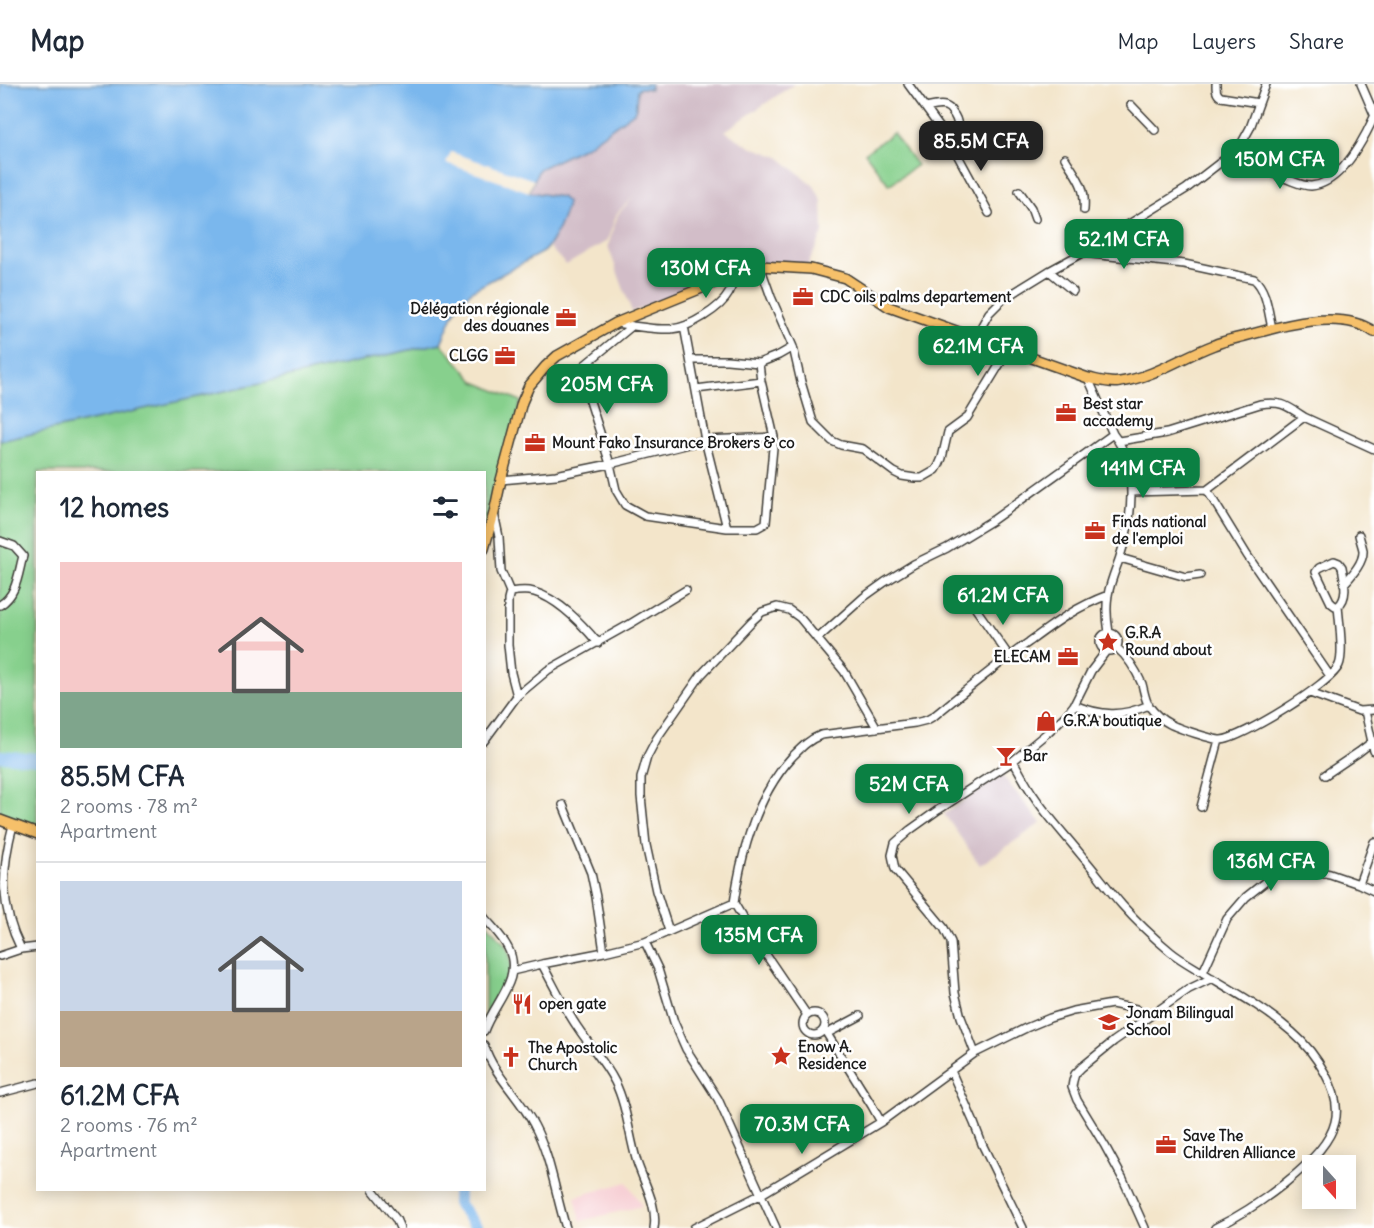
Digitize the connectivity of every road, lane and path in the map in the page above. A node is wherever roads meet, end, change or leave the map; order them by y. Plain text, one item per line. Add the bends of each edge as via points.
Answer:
1 (908, 84) edge
2 (1216, 84) edge
3 (1266, 84) edge
4 (1361, 84) edge
5 (1259, 103) junction
6 (1131, 105) dead end
7 (926, 108) junction
8 (1374, 115) edge
9 (1155, 130) dead end
10 (951, 143) junction
11 (1239, 148) junction
12 (1065, 158) dead end
13 (1019, 191) dead end
14 (1084, 210) dead end
15 (988, 213) dead end
16 (1035, 219) dead end
17 (1082, 253) junction
18 (760, 266) junction
19 (1049, 271) junction
20 (733, 275) junction
21 (1073, 291) dead end
22 (616, 323) junction
23 (632, 326) junction
24 (684, 326) junction
25 (1272, 328) junction
26 (1374, 332) edge
27 (975, 338) junction
28 (793, 347) junction
29 (1009, 350) junction
30 (691, 360) junction
31 (759, 363) junction
32 (1088, 378) junction
33 (761, 381) junction
34 (696, 389) junction
35 (1304, 417) junction
36 (1113, 434) junction
37 (774, 437) junction
38 (705, 440) junction
39 (1119, 441) junction
40 (1374, 449) edge
41 (610, 464) junction
42 (501, 480) junction
43 (1207, 490) junction
44 (1131, 492) junction
45 (494, 513) junction
46 (727, 528) junction
47 (1359, 535) dead end
48 (0, 541) edge
49 (486, 542) edge
50 (1120, 558) junction
51 (1200, 575) dead end
52 (1344, 585) junction
53 (686, 590) dead end
54 (510, 592) junction
55 (1108, 595) junction
56 (0, 605) edge
57 (1338, 606) junction
58 (976, 609) dead end
59 (1109, 633) junction
60 (817, 639) junction
61 (598, 643) junction
62 (1116, 647) junction
63 (1107, 650) junction
64 (1009, 656) junction
65 (1330, 676) junction
66 (1310, 693) junction
67 (517, 696) junction
68 (1074, 705) junction
69 (1149, 705) junction
70 (1374, 710) edge
71 (1365, 711) junction
72 (877, 728) junction
73 (486, 738) edge
74 (1219, 740) junction
75 (1372, 742) junction
76 (1374, 751) edge
77 (1013, 760) junction
78 (1325, 775) dead end
79 (562, 805) dead end
80 (1201, 807) dead end
81 (0, 820) edge
82 (13, 825) junction
83 (36, 833) edge
84 (1374, 842) edge
85 (1359, 884) junction
86 (1374, 891) edge
87 (734, 903) junction
88 (486, 919) edge
89 (669, 932) junction
90 (645, 942) junction
91 (36, 947) edge
92 (21, 949) junction
93 (604, 952) junction
94 (0, 956) edge
95 (542, 964) junction
96 (512, 971) junction
97 (1203, 972) junction
98 (1212, 978) junction
99 (807, 1015) junction
100 (860, 1016) dead end
101 (1148, 1017) junction
102 (486, 1026) edge
103 (826, 1031) junction
104 (486, 1050) edge
105 (975, 1053) junction
106 (951, 1071) junction
107 (36, 1084) edge
108 (0, 1093) edge
109 (881, 1122) junction
110 (374, 1191) edge
111 (760, 1195) junction
112 (400, 1228) edge
113 (566, 1228) edge
114 (654, 1228) edge
115 (694, 1228) edge
116 (776, 1228) edge
117 (1023, 1228) edge
118 (1145, 1228) edge
119 (1215, 1228) edge

1 - 7 street
2 - 5 street via 1221,97
3 - 5 street
4 - 8 street
5 - 11 street
6 - 9 street
7 - 10 street
7 - 10 street via 945,106 954,114 958,131
8 - 11 street via 1340,171 1318,184 1304,185 1262,170
10 - 15 street
11 - 17 street via 1186,189
12 - 14 street via 1083,187
13 - 16 street
17 - 19 street
17 - 25 street via 1184,264 1254,279 1263,293
18 - 20 highway
18 - 27 highway via 811,269 845,278 889,307
18 - 28 street
19 - 21 street
19 - 27 street via 1002,300 989,313
20 - 22 highway
20 - 24 street via 731,290 725,298
22 - 23 street
22 - 42 highway via 557,356 529,386
23 - 24 street
23 - 41 street via 581,368
24 - 30 street
25 - 26 highway via 1339,320
25 - 32 highway via 1214,344 1143,377 1117,383
27 - 29 highway
28 - 29 street via 813,422 819,429 832,441 863,448 894,472 915,478 936,470 948,432 967,418
28 - 31 street
29 - 32 highway
30 - 31 street
30 - 34 street
31 - 33 street
32 - 36 street
33 - 34 street
33 - 37 street
34 - 38 street
35 - 39 street via 1275,402 1167,434
35 - 40 street
35 - 43 street
36 - 39 street
36 - 60 street via 993,520 885,582
37 - 38 street
37 - 46 street via 766,523 757,528
38 - 41 street
38 - 46 street
39 - 44 street via 1129,469
41 - 42 street via 556,475
41 - 46 street via 616,490 625,505 645,516
42 - 45 highway
43 - 44 street
43 - 65 street
44 - 50 street
45 - 49 highway
45 - 54 street via 501,571
47 - 52 street via 1362,558
48 - 56 street via 14,546 23,556 13,591 8,601
50 - 51 street via 1186,577
50 - 55 street
52 - 57 street via 1345,597
52 - 57 street via 1339,563 1334,561 1316,572 1331,603
53 - 61 street
54 - 61 street via 533,591 550,599 577,619
54 - 67 street via 508,645
55 - 59 street
55 - 64 street via 1069,613
57 - 65 street via 1340,663
58 - 64 street
59 - 62 street via 1117,638
59 - 63 street via 1101,639
60 - 72 street via 844,671
60 - 89 street via 789,610 777,607 762,612 701,675 647,757 641,778 646,844
61 - 67 street via 548,670
62 - 63 street
62 - 69 street via 1135,669
63 - 68 street
64 - 72 street via 927,720
65 - 66 street
66 - 71 street
66 - 74 street via 1233,738
67 - 73 street
68 - 69 street via 1116,714
68 - 77 street via 1059,723
69 - 74 street via 1170,724
70 - 71 street
71 - 75 street
72 - 87 street via 812,738 787,763 766,793 757,816
74 - 80 street
75 - 76 street
75 - 78 street
77 - 97 street via 1034,796 1123,906 1173,954
77 - 105 street via 910,830 895,843 892,855 895,869 951,942 955,993
79 - 93 street via 591,873
81 - 82 highway
82 - 83 highway
82 - 92 street via 4,889 8,918
84 - 85 street
85 - 86 street
85 - 97 street via 1294,868 1275,873 1227,919
87 - 89 street
87 - 99 street
88 - 96 street via 509,950
89 - 90 street
90 - 93 street
90 - 111 street via 658,969 674,1022 718,1099
91 - 92 street
92 - 94 street
93 - 95 street
95 - 96 street
95 - 114 street via 564,1006 615,1083 654,1207
96 - 102 street
97 - 98 street
98 - 101 street
98 - 119 street via 1257,1006 1304,1043 1332,1089 1336,1113 1332,1133 1316,1155 1274,1192
99 - 103 street via 813,1012 824,1018
99 - 103 street via 803,1025 809,1034
100 - 103 street
101 - 105 street via 1136,1009 1112,1004 1084,1008 1050,1018
101 - 118 street via 1082,1067 1075,1074 1072,1087
103 - 109 street
104 - 113 street via 534,1123
105 - 106 street
106 - 109 street
106 - 117 street
107 - 108 street
109 - 111 street
110 - 112 street
111 - 115 street
111 - 116 street

